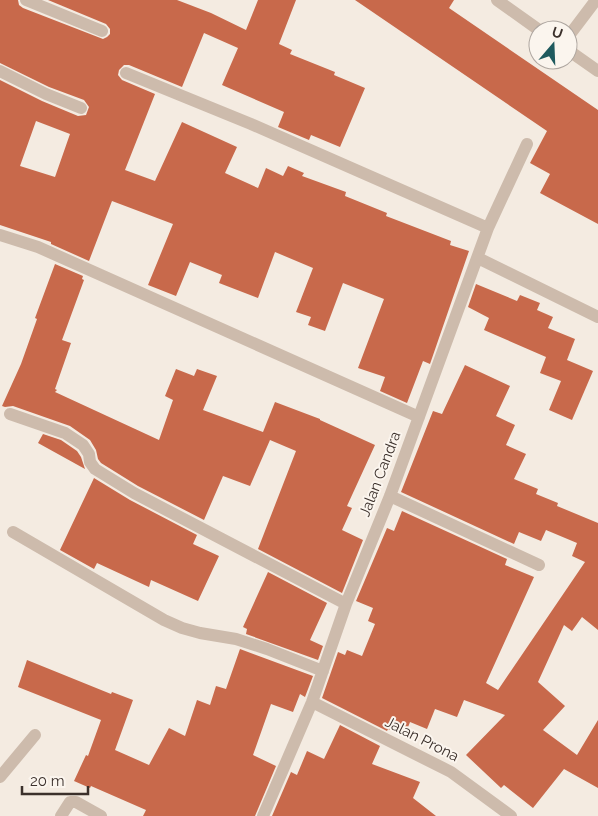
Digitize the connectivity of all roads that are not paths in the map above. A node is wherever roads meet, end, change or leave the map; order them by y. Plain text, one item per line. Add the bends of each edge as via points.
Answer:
1 (26, 0) edge
2 (497, 0) edge
3 (596, 0) edge
4 (528, 22) edge
5 (578, 24) edge
6 (102, 31) dead end
7 (578, 57) edge
8 (0, 71) edge
9 (598, 71) edge
10 (126, 74) dead end
11 (81, 108) dead end
12 (527, 144) dead end
13 (488, 228) junction
14 (0, 235) edge
15 (478, 258) junction
16 (598, 317) edge
17 (10, 414) dead end
18 (419, 417) junction
19 (390, 496) junction
20 (13, 532) dead end
21 (539, 565) dead end
22 (346, 604) junction
23 (323, 671) junction
24 (312, 702) junction
25 (35, 735) dead end
26 (0, 777) edge
27 (61, 816) edge
28 (101, 816) edge
29 (263, 816) edge
30 (511, 816) edge

1 - 6 street
2 - 4 street
3 - 5 street
7 - 9 street
8 - 11 street
10 - 13 street via 251,124
12 - 13 street, Jalan Candra
13 - 15 street, Jalan Candra
14 - 18 street via 38,247
15 - 16 street
15 - 18 street, Jalan Candra
17 - 22 street via 65,434 83,445 95,469 134,493
18 - 19 street, Jalan Candra
19 - 21 street
19 - 22 street, Jalan Candra
20 - 23 street via 164,620 200,633 236,639
22 - 23 street, Jalan Candra
23 - 24 street, Jalan Candra
24 - 29 street, Jalan Candra
24 - 30 street, Jalan Prona via 452,772
25 - 26 street
27 - 28 street via 70,802 76,802

